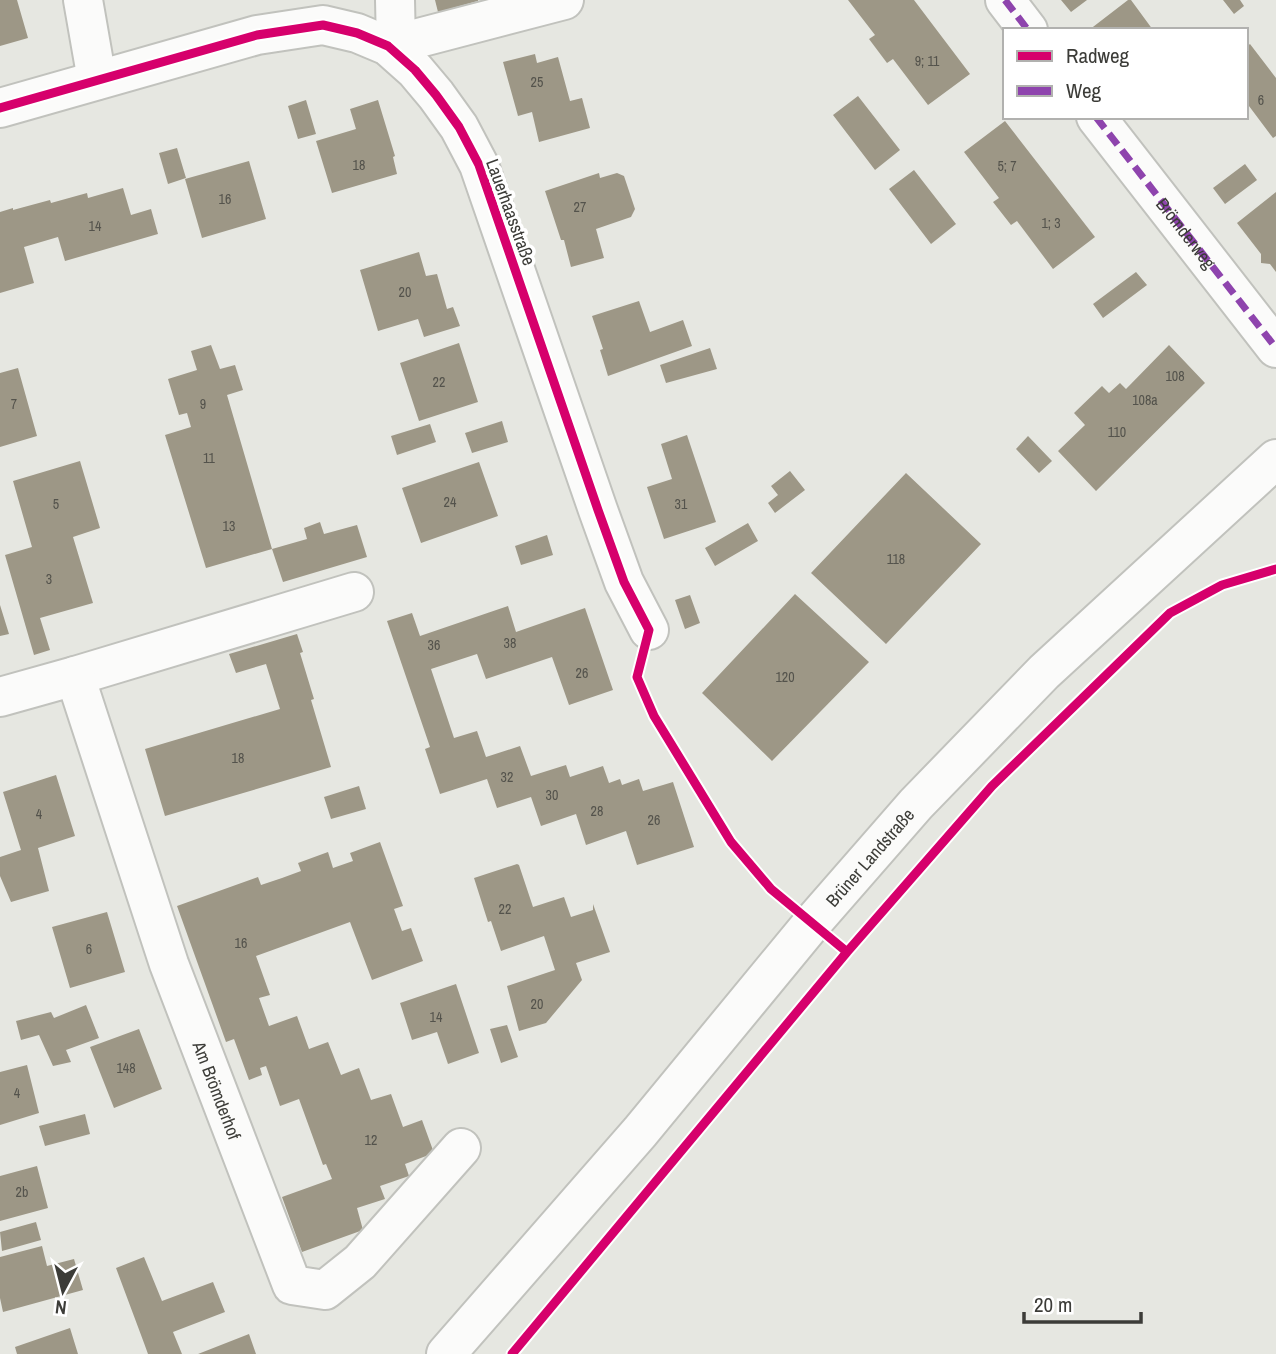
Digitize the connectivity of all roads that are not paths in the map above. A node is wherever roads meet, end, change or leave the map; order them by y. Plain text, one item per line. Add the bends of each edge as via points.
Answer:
1 (83, 0) edge
2 (395, 0) edge
3 (561, 0) edge
4 (1005, 0) edge
5 (1026, 28) edge
6 (392, 45) junction
7 (97, 80) junction
8 (0, 108) edge
9 (1098, 119) edge
10 (1276, 348) edge
11 (1276, 459) edge
12 (354, 592) dead end
13 (649, 630) dead end
14 (75, 676) junction
15 (0, 697) edge
16 (461, 1148) dead end
17 (446, 1354) edge

1 - 7 street
2 - 6 street
3 - 6 street
4 - 5 street
6 - 7 street, Lauerhaasstraße via 323,25 257,35
6 - 13 street, Lauerhaasstraße via 436,95 479,165 602,522 624,582
7 - 8 street, Lauerhaasstraße
9 - 10 street, Brömderweg
11 - 17 street, Brüner Landstraße via 1044,672 916,804
12 - 14 street
14 - 15 street
14 - 16 street, Am Brömderhof via 169,964 292,1285 325,1290 360,1262

